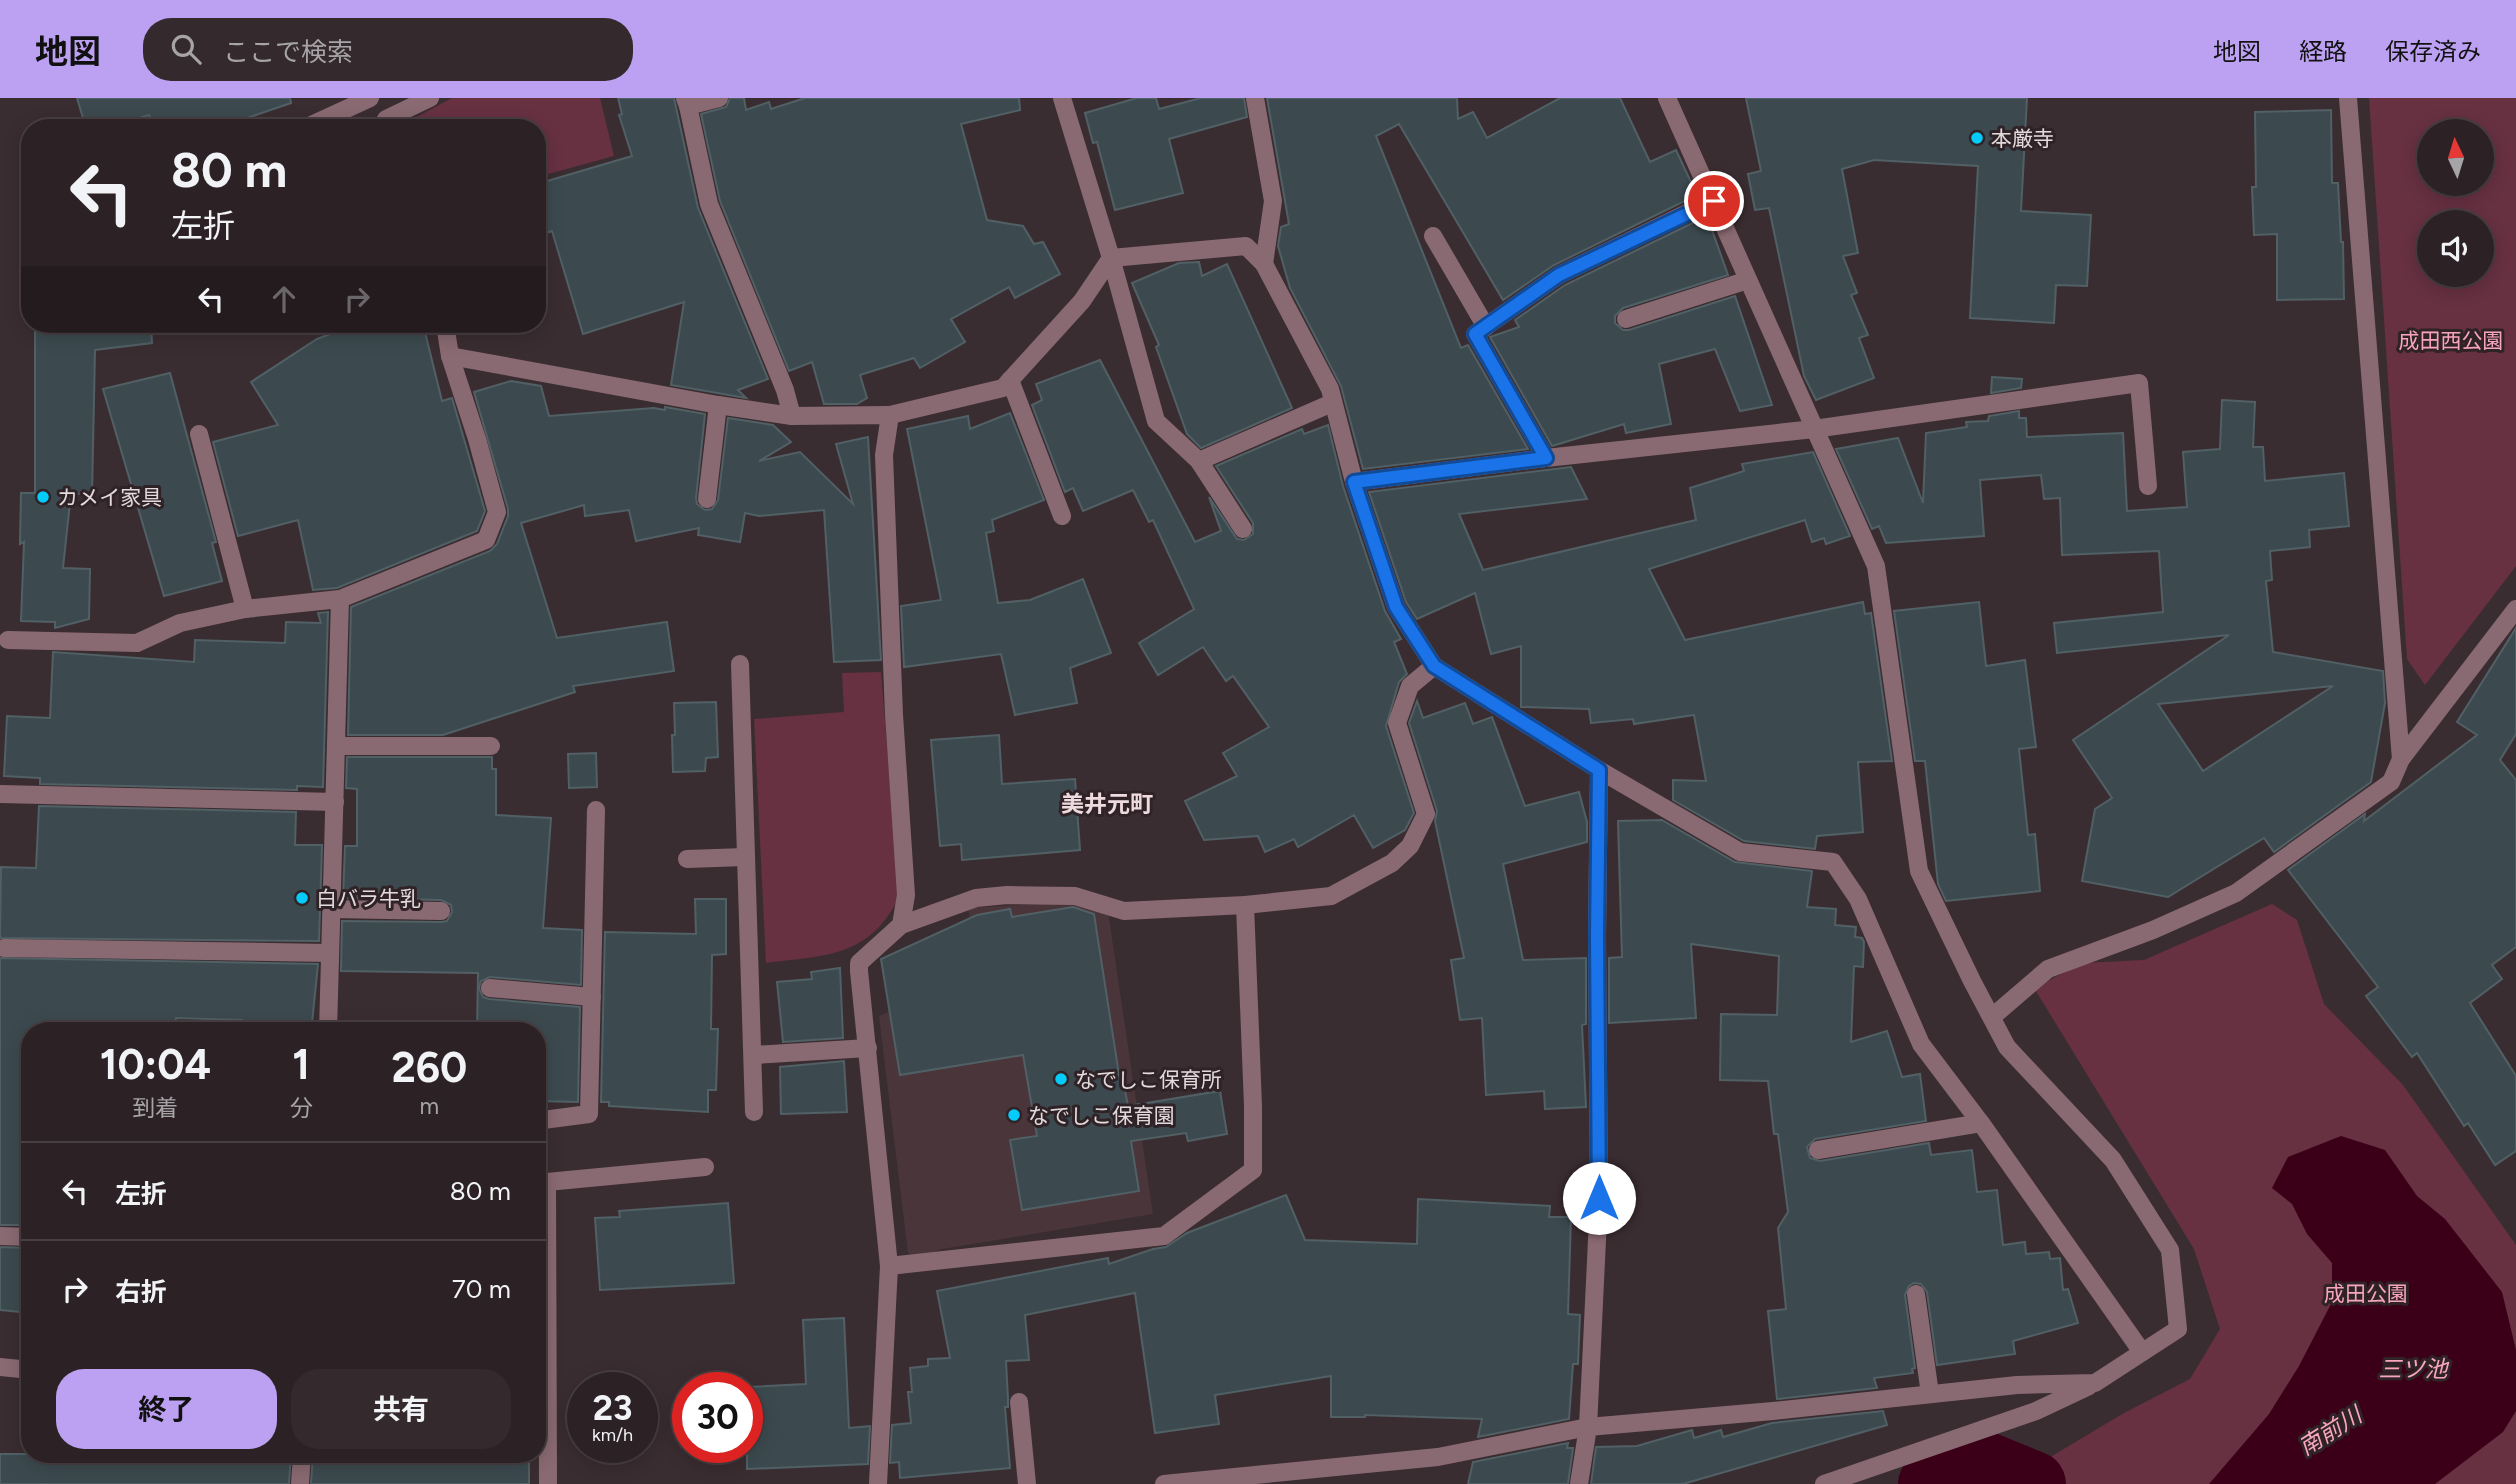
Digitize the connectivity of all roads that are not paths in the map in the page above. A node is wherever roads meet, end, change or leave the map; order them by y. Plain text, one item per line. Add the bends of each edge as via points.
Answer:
1 (370, 98) edge
2 (430, 98) edge
3 (719, 98) edge
4 (1062, 98) edge
5 (1255, 98) edge
6 (1667, 98) edge
7 (2348, 98) edge
8 (687, 102) edge
9 (324, 119) edge
10 (384, 119) edge
11 (394, 119) edge
12 (1714, 201) junction
13 (1433, 236) dead end
14 (1111, 258) junction
15 (1264, 264) junction
16 (1748, 280) junction
17 (1626, 319) dead end
18 (1486, 327) junction
19 (446, 333) edge
20 (450, 356) junction
21 (1010, 380) junction
22 (1332, 403) junction
23 (718, 405) junction
24 (890, 415) junction
25 (792, 416) junction
26 (1814, 429) junction
27 (199, 434) dead end
28 (1546, 458) junction
29 (1199, 461) junction
30 (1354, 482) junction
31 (2148, 486) dead end
32 (707, 499) dead end
33 (1062, 516) dead end
34 (1242, 529) dead end
35 (340, 599) junction
36 (245, 609) junction
37 (2514, 615) edge
38 (8, 640) dead end
39 (740, 664) dead end
40 (1434, 666) junction
41 (338, 746) junction
42 (491, 746) dead end
43 (2401, 759) junction
44 (1599, 770) junction
45 (0, 794) edge
46 (335, 802) junction
47 (596, 810) dead end
48 (745, 857) junction
49 (687, 859) dead end
50 (1245, 905) junction
51 (332, 909) junction
52 (441, 911) dead end
53 (901, 925) junction
54 (4, 948) dead end
55 (330, 953) junction
56 (490, 988) dead end
57 (592, 997) junction
58 (1993, 1017) junction
59 (328, 1022) edge
60 (867, 1048) junction
61 (754, 1055) junction
62 (754, 1112) dead end
63 (546, 1120) edge
64 (1981, 1123) junction
65 (1818, 1150) dead end
66 (705, 1167) dead end
67 (0, 1236) edge
68 (21, 1237) edge
69 (889, 1266) junction
70 (1916, 1294) dead end
71 (2142, 1352) junction
72 (0, 1367) edge
73 (21, 1369) edge
74 (2095, 1383) junction
75 (1930, 1394) junction
76 (1018, 1402) dead end
77 (1588, 1427) junction
78 (301, 1463) edge
79 (300, 1484) edge
80 (548, 1484) edge
81 (878, 1484) edge
82 (1027, 1484) edge
83 (1164, 1484) edge
84 (1579, 1484) edge
85 (1824, 1484) edge

1 - 9 street
1 - 10 street
2 - 11 street
3 - 8 street
4 - 14 street
5 - 15 street via 1273,201
6 - 12 street
7 - 43 street
8 - 25 street via 709,204
12 - 16 street
12 - 18 street via 1559,275
13 - 18 street
14 - 15 street via 1246,246
14 - 21 street via 1082,301
14 - 29 street via 1156,421
15 - 22 street via 1330,388
16 - 17 street
16 - 26 street
18 - 28 street via 1475,334
19 - 20 street
20 - 23 street
20 - 35 street via 497,512 486,540
21 - 24 street via 1003,388
21 - 33 street
22 - 29 street
22 - 30 street
23 - 25 street
23 - 32 street
24 - 25 street
24 - 53 street via 884,455 892,687 906,895
26 - 28 street
26 - 31 street via 2139,383
26 - 58 street via 1876,566 1919,871
27 - 36 street
28 - 30 street
29 - 34 street
30 - 40 street via 1396,607
35 - 36 street
35 - 41 street
36 - 38 street via 180,623 137,643
37 - 43 street
39 - 48 street
40 - 44 street
40 - 50 street via 1410,686 1397,723 1426,814 1410,846 1392,863 1331,896
41 - 42 street
41 - 46 street
43 - 58 street via 2391,782 2236,893 2048,969
44 - 64 street via 1740,852 1833,862 1858,899 1922,1044
44 - 77 street via 1599,1198
45 - 46 street
46 - 51 street
47 - 57 street
48 - 49 street
48 - 61 street
50 - 53 street via 1125,911 1075,895 1007,895 976,898
50 - 69 street via 1253,1170 1164,1236
51 - 52 street
51 - 55 street
53 - 60 street via 859,963
54 - 55 street
55 - 59 street
56 - 57 street
57 - 63 street via 589,1114
58 - 71 street via 2007,1048 2113,1160 2171,1250 2178,1329
60 - 61 street
60 - 69 street
61 - 62 street
64 - 65 street
64 - 71 street
66 - 80 street via 547,1182
67 - 68 street
69 - 81 street
70 - 75 street
71 - 74 street
72 - 73 street
74 - 75 street
74 - 85 street via 2036,1411
75 - 77 street
76 - 82 street
77 - 83 street via 1438,1457
77 - 84 street
78 - 79 street

